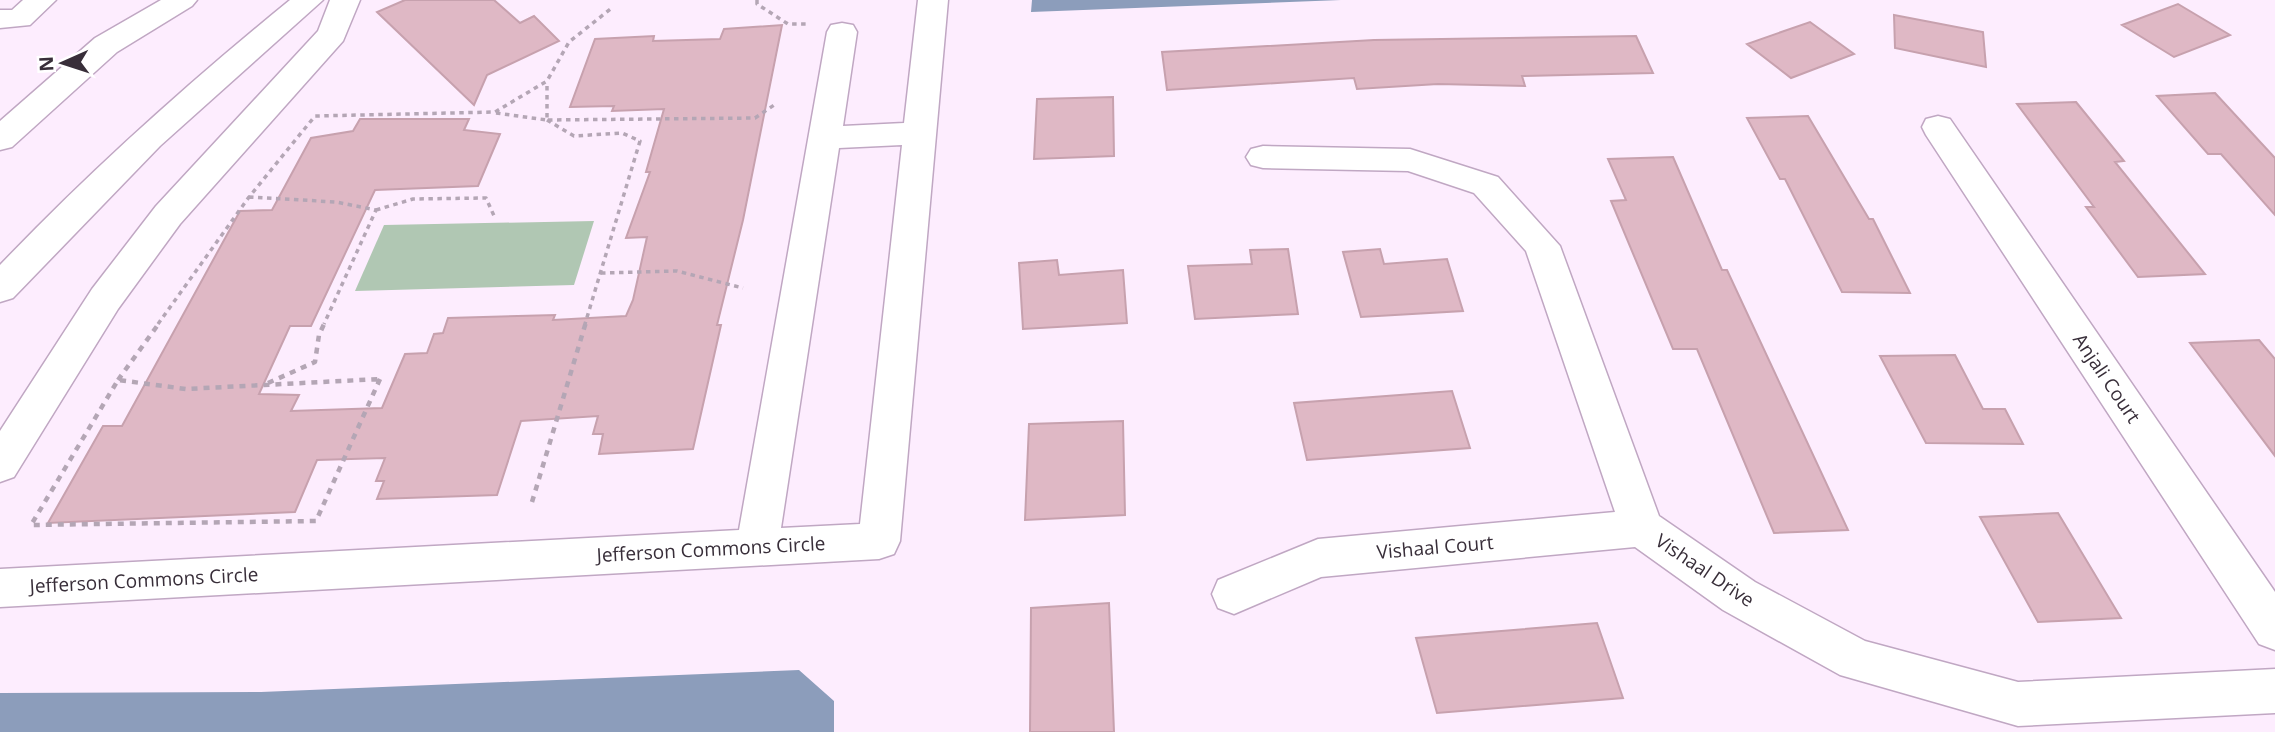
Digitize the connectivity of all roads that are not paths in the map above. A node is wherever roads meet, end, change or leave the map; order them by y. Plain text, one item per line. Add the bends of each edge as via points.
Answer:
1 (41, 0) edge
2 (144, 0) edge
3 (182, 0) edge
4 (308, 0) edge
5 (345, 0) edge
6 (933, 0) edge
7 (0, 19) edge
8 (831, 28) road end
9 (106, 45) junction
10 (1938, 127) dead end
11 (920, 133) junction
12 (824, 138) junction
13 (0, 139) edge
14 (1263, 157) dead end
15 (0, 288) edge
16 (0, 465) edge
17 (1642, 528) junction
18 (757, 547) junction
19 (0, 588) edge
20 (1234, 594) dead end
21 (2275, 630) edge
22 (2275, 691) edge

1 - 7 street via 19,19
2 - 9 street
3 - 9 street
4 - 15 street via 204,84 63,219
5 - 16 street via 332,34 168,215 104,299
6 - 11 street, Jefferson Commons Circle
8 - 12 street
9 - 13 street
10 - 21 street, Anjali Court
11 - 12 street
11 - 18 street, Jefferson Commons Circle via 878,541
12 - 18 street
14 - 17 street, Vishaal Drive via 1410,160 1486,185 1542,246
17 - 20 street, Vishaal Court via 1318,558
17 - 22 street, Vishaal Drive via 1739,596 1856,660 2018,704
18 - 19 street, Jefferson Commons Circle

